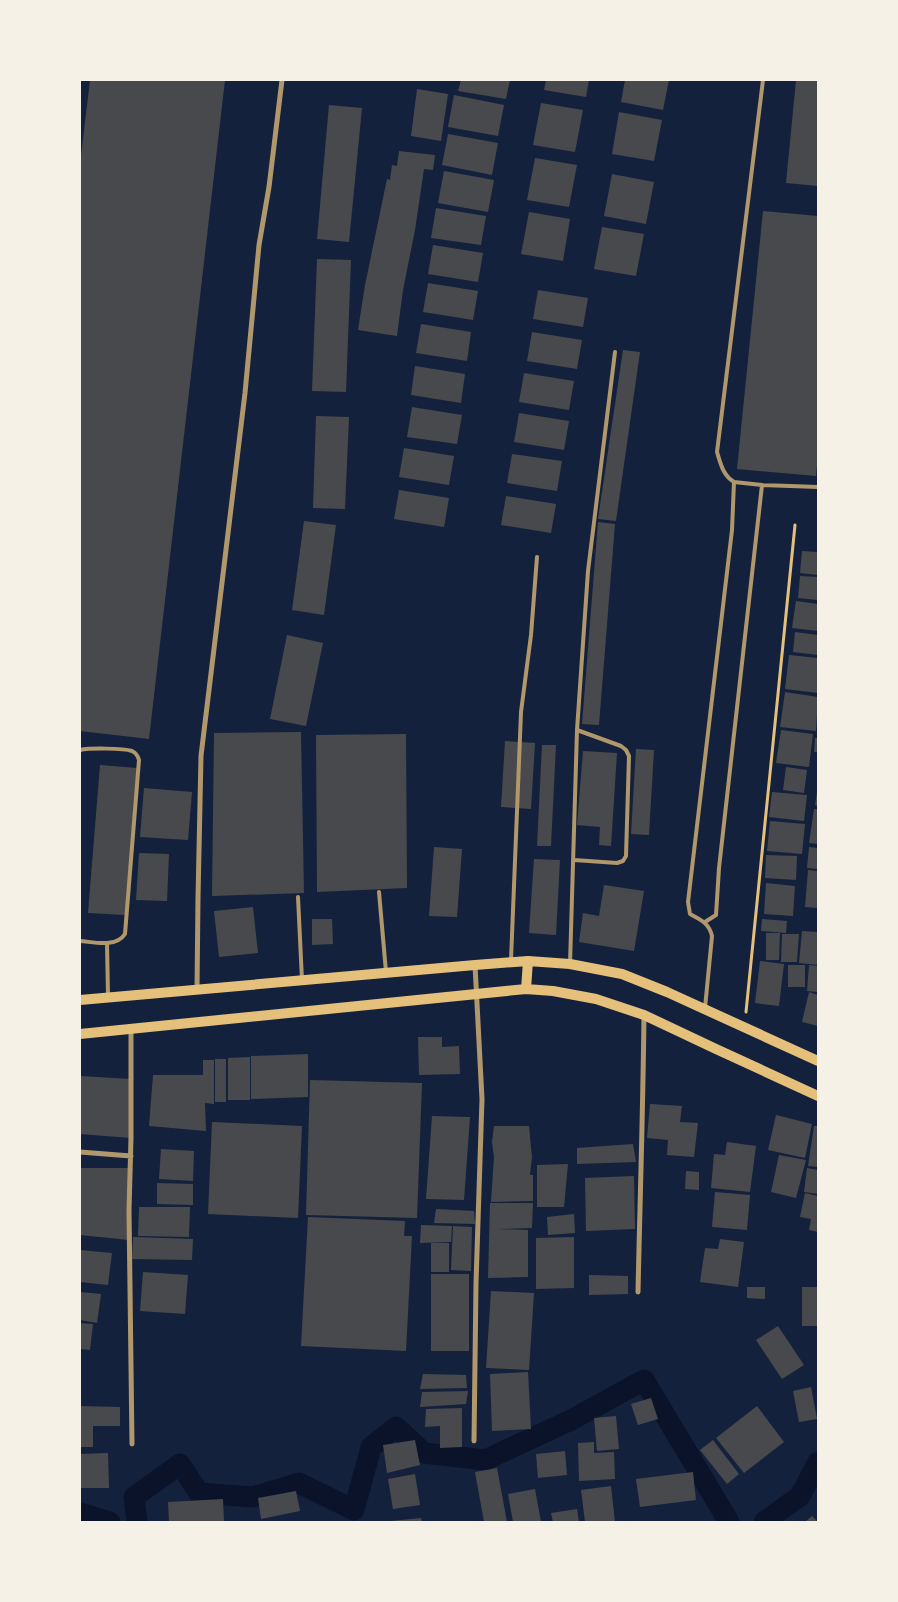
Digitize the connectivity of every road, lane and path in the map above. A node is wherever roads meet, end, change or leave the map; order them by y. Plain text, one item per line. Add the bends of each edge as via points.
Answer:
1 (282, 80) edge
2 (763, 80) edge
3 (615, 352) dead end
4 (734, 482) junction
5 (762, 484) junction
6 (818, 487) edge
7 (796, 525) dead end
8 (537, 557) dead end
9 (577, 730) junction
10 (80, 750) edge
11 (574, 860) junction
12 (379, 892) dead end
13 (298, 898) dead end
14 (706, 922) junction
15 (80, 941) edge
16 (106, 943) junction
17 (528, 961) junction
18 (511, 963) junction
19 (570, 964) junction
20 (474, 965) junction
21 (386, 972) junction
22 (302, 980) junction
23 (526, 989) junction
24 (198, 990) junction
25 (476, 994) junction
26 (108, 997) junction
27 (80, 1000) edge
28 (705, 1009) junction
29 (644, 1015) junction
30 (744, 1027) junction
31 (131, 1030) junction
32 (80, 1034) edge
33 (818, 1061) edge
34 (818, 1096) edge
35 (80, 1152) edge
36 (130, 1156) junction
37 (638, 1292) dead end
38 (474, 1441) dead end
39 (132, 1444) dead end

1 - 24 street via 201,756
2 - 4 lane via 717,452 722,470
3 - 9 lane via 588,571
4 - 5 lane
4 - 14 lane via 732,530 688,902 690,914
5 - 6 lane
5 - 14 lane via 716,915
7 - 30 path
8 - 18 lane via 521,712
9 - 11 lane
9 - 11 lane via 626,750 626,856 617,863
10 - 16 lane via 131,751 139,760 126,929 119,941
11 - 19 lane
12 - 21 lane
13 - 22 lane
14 - 28 lane via 712,936
15 - 16 lane
16 - 26 lane
17 - 18 main road
17 - 19 main road
17 - 23 main road
18 - 20 main road
19 - 28 main road via 622,974
20 - 21 main road
20 - 25 street
21 - 22 main road
22 - 24 main road
23 - 25 main road
23 - 29 main road via 596,999
24 - 26 main road
25 - 31 main road
25 - 38 street via 482,1099
26 - 27 main road
28 - 30 main road
29 - 34 main road
29 - 37 street
30 - 33 main road
31 - 32 main road
31 - 36 street
35 - 36 street
36 - 39 street

